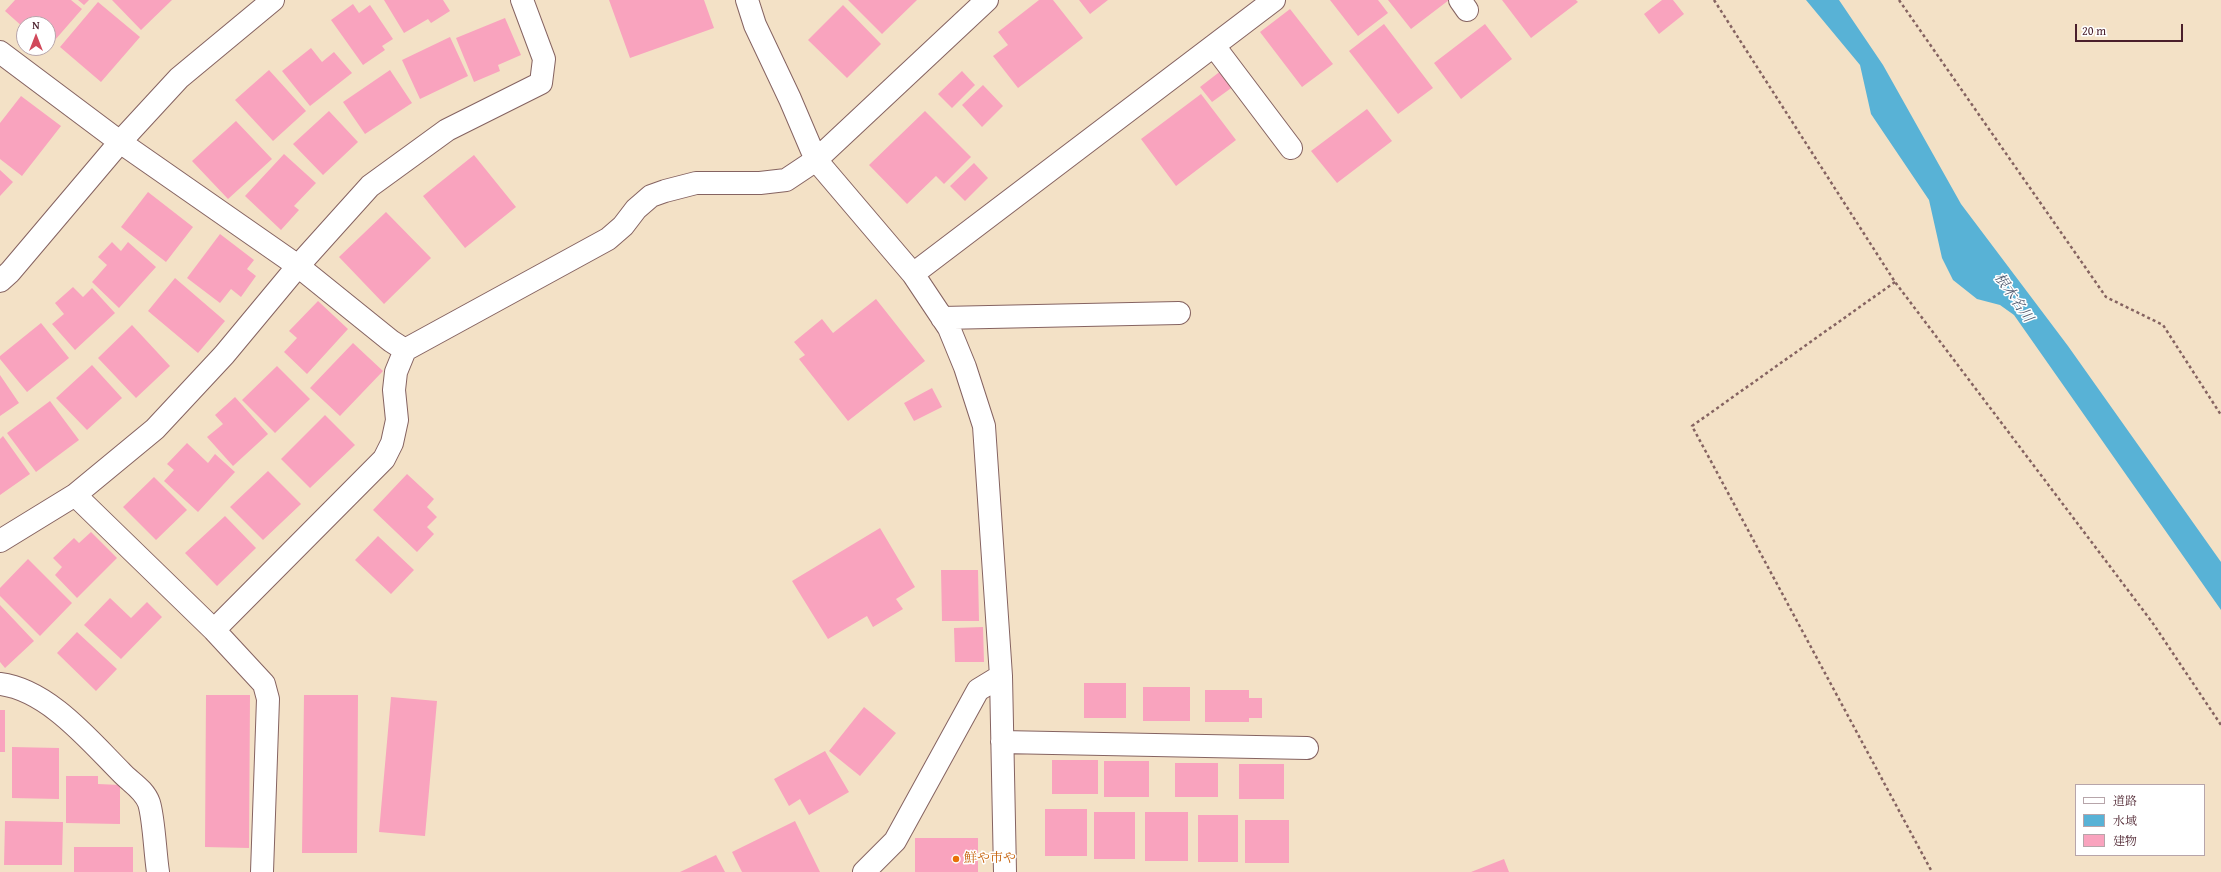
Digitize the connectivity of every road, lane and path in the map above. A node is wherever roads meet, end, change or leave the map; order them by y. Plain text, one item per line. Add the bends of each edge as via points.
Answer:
1 (273, 0) edge
2 (522, 0) edge
3 (747, 0) edge
4 (987, 0) edge
5 (1274, 0) edge
6 (1714, 0) edge
7 (1899, 0) edge
8 (1214, 46) junction
9 (0, 52) edge
10 (120, 142) junction
11 (1291, 148) dead end
12 (816, 160) junction
13 (298, 266) junction
14 (913, 274) junction
15 (0, 281) edge
16 (1895, 282) junction
17 (1179, 313) dead end
18 (942, 318) junction
19 (405, 350) junction
20 (2221, 415) edge
21 (75, 495) junction
22 (0, 541) edge
23 (214, 630) junction
24 (1001, 676) junction
25 (0, 684) edge
26 (2221, 725) edge
27 (1002, 742) junction
28 (1307, 748) dead end
29 (158, 872) edge
30 (262, 872) edge
31 (864, 872) edge
32 (1005, 872) edge
33 (1932, 872) edge

1 - 10 street via 179,78
2 - 13 street via 544,60 541,83 447,130 370,186
3 - 12 street via 755,25
4 - 12 street
5 - 8 street
6 - 16 path
7 - 20 path via 2106,297 2163,325
8 - 11 street
8 - 14 street
9 - 10 street
10 - 13 street
10 - 15 street
12 - 14 street
12 - 19 street via 786,180 760,183 696,183 651,196 608,239
13 - 19 street
13 - 21 street via 224,354 155,429
14 - 18 street
16 - 26 path via 2148,616
16 - 33 path via 1692,426
17 - 18 street
18 - 24 street via 949,328 965,367 984,426
19 - 23 street via 396,372 394,390 397,420 392,444 384,459
21 - 22 street
21 - 23 street
23 - 30 street via 264,684 268,700
24 - 27 street
24 - 31 street via 978,690 895,841
25 - 29 street via 29,694 65,716 142,790 149,803
27 - 28 street
27 - 32 street

